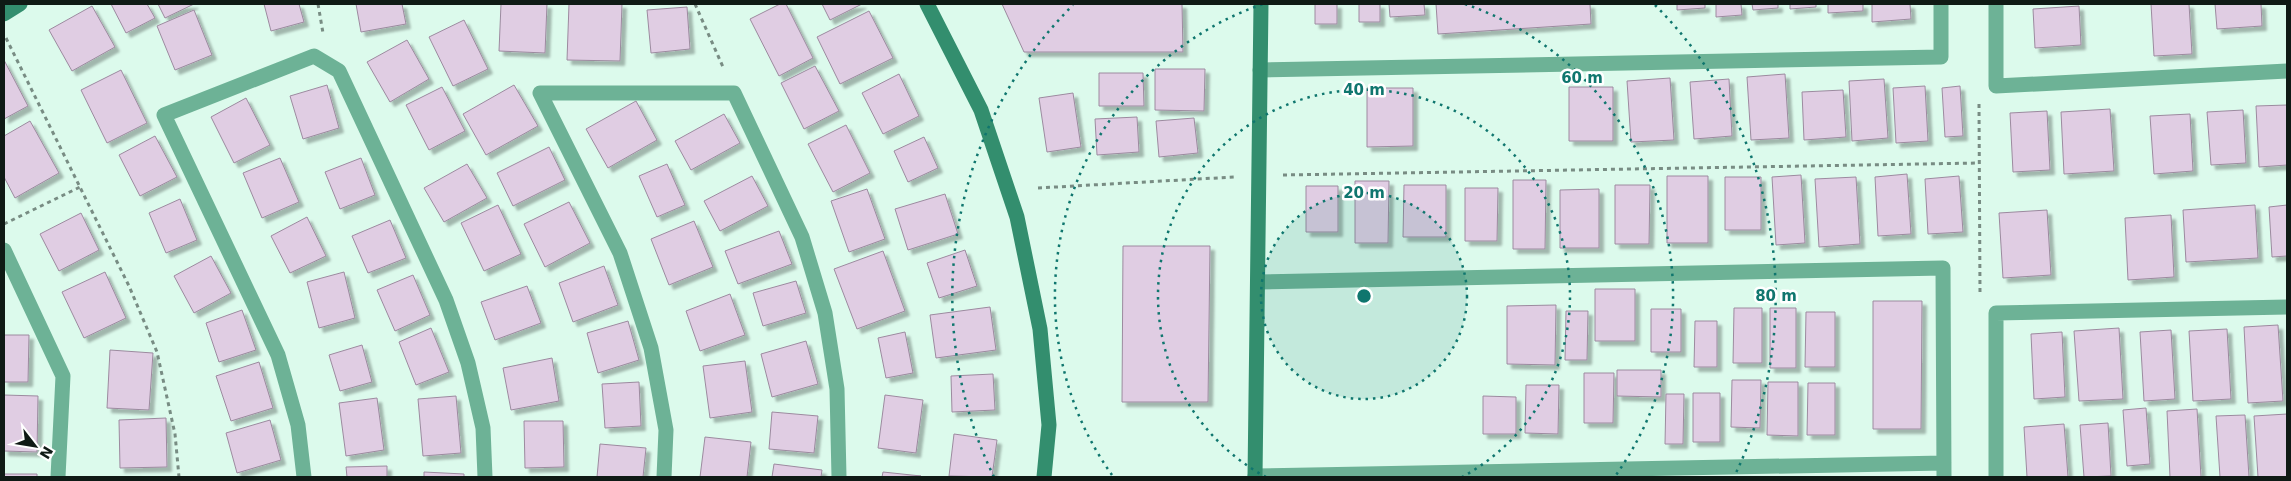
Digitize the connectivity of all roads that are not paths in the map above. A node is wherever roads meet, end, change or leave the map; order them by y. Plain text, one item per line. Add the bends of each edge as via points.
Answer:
1 (20, 4) edge
2 (927, 4) edge
3 (1261, 4) edge
4 (1941, 4) edge
5 (1996, 4) edge
6 (4, 14) edge
7 (1260, 70) junction
8 (2287, 71) edge
9 (4, 250) edge
10 (1258, 282) junction
11 (2287, 307) edge
12 (1944, 470) edge
13 (58, 477) edge
14 (304, 477) edge
15 (485, 477) edge
16 (664, 477) edge
17 (839, 477) edge
18 (1044, 477) edge
19 (1255, 477) edge
20 (1996, 477) edge

1 - 6 street
2 - 18 street via 981,110 1017,217 1040,329 1049,425
3 - 7 street
4 - 7 street via 1941,57
5 - 8 street via 1996,86
7 - 10 street
9 - 13 street via 63,376
10 - 12 street via 1943,268
10 - 19 street
11 - 20 street via 1996,313
12 - 19 street
14 - 15 street via 298,425 278,355 164,115 314,56 339,71 446,300 468,363 483,428
16 - 17 street via 666,430 651,348 620,253 540,94 734,93 802,237 825,313 837,389

